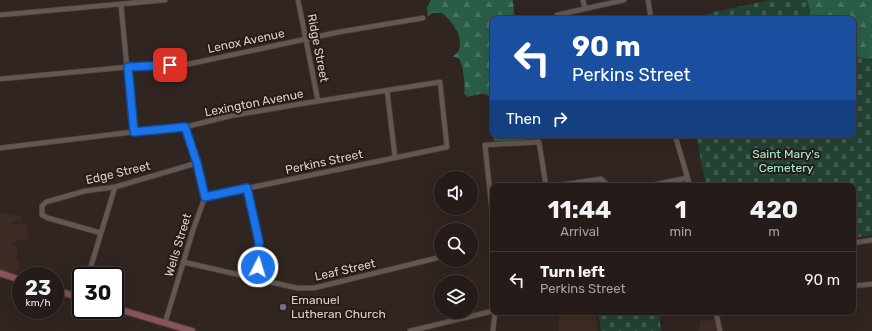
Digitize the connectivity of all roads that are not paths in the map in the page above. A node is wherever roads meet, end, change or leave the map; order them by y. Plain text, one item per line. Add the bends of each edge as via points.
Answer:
1 (165, 0) edge
2 (298, 0) edge
3 (583, 0) edge
4 (624, 0) edge
5 (648, 0) edge
6 (135, 2) edge
7 (121, 4) junction
8 (585, 8) junction
9 (0, 15) edge
10 (556, 15) dead end
11 (651, 16) edge
12 (423, 18) dead end
13 (306, 40) junction
14 (128, 67) junction
15 (0, 79) edge
16 (388, 90) junction
17 (318, 101) junction
18 (185, 127) junction
19 (134, 132) junction
20 (676, 138) edge
21 (447, 147) joint
22 (0, 148) edge
23 (395, 157) junction
24 (197, 163) junction
25 (686, 178) junction
26 (546, 183) edge
27 (578, 183) edge
28 (605, 183) edge
29 (662, 183) edge
30 (688, 183) edge
31 (115, 187) junction
32 (247, 188) junction
33 (490, 192) edge
34 (205, 197) junction
35 (101, 233) junction
36 (872, 240) edge
37 (856, 243) edge
38 (434, 259) edge
39 (183, 262) junction
40 (91, 267) edge
41 (0, 273) edge
42 (12, 277) edge
43 (256, 280) junction
44 (872, 284) edge
45 (856, 286) edge
46 (124, 311) edge
47 (490, 312) edge
48 (494, 315) edge
49 (717, 315) edge
50 (165, 323) junction
51 (192, 331) edge
52 (410, 331) edge
53 (493, 331) edge
54 (720, 331) edge

1 - 6 street
2 - 13 street, Ridge Street
3 - 8 street
4 - 8 street
5 - 11 street
6 - 7 street
7 - 9 street
7 - 14 street
8 - 10 street
12 - 13 street, Lenox Avenue
13 - 14 street, Lenox Avenue via 189,64
13 - 17 street, Ridge Street
14 - 15 street, Lenox Avenue
14 - 19 street
16 - 17 street, Lexington Avenue
16 - 21 street, Lexington Avenue via 440,82
16 - 23 street
17 - 18 street, Lexington Avenue via 230,116
18 - 19 street, Lexington Avenue
18 - 24 street
19 - 22 street, Lexington Avenue
20 - 25 street
21 - 23 street, Perkins Street
23 - 32 street, Perkins Street
24 - 31 street, Edge Street
24 - 34 street
25 - 29 street
25 - 30 street
26 - 33 street via 539,142 485,145
27 - 28 street via 601,180
31 - 35 street
31 - 35 street, Edge Street via 46,202 41,212 42,215
32 - 34 street, Perkins Street
32 - 43 street via 259,242
34 - 39 street, Wells Street
35 - 40 street
36 - 37 street
38 - 43 street, Leaf Street via 314,288 296,288
39 - 43 street, Leaf Street
39 - 50 street, Wells Street
41 - 42 main road
44 - 45 street
46 - 50 main road
47 - 52 street
48 - 53 street
49 - 54 street
50 - 51 main road

